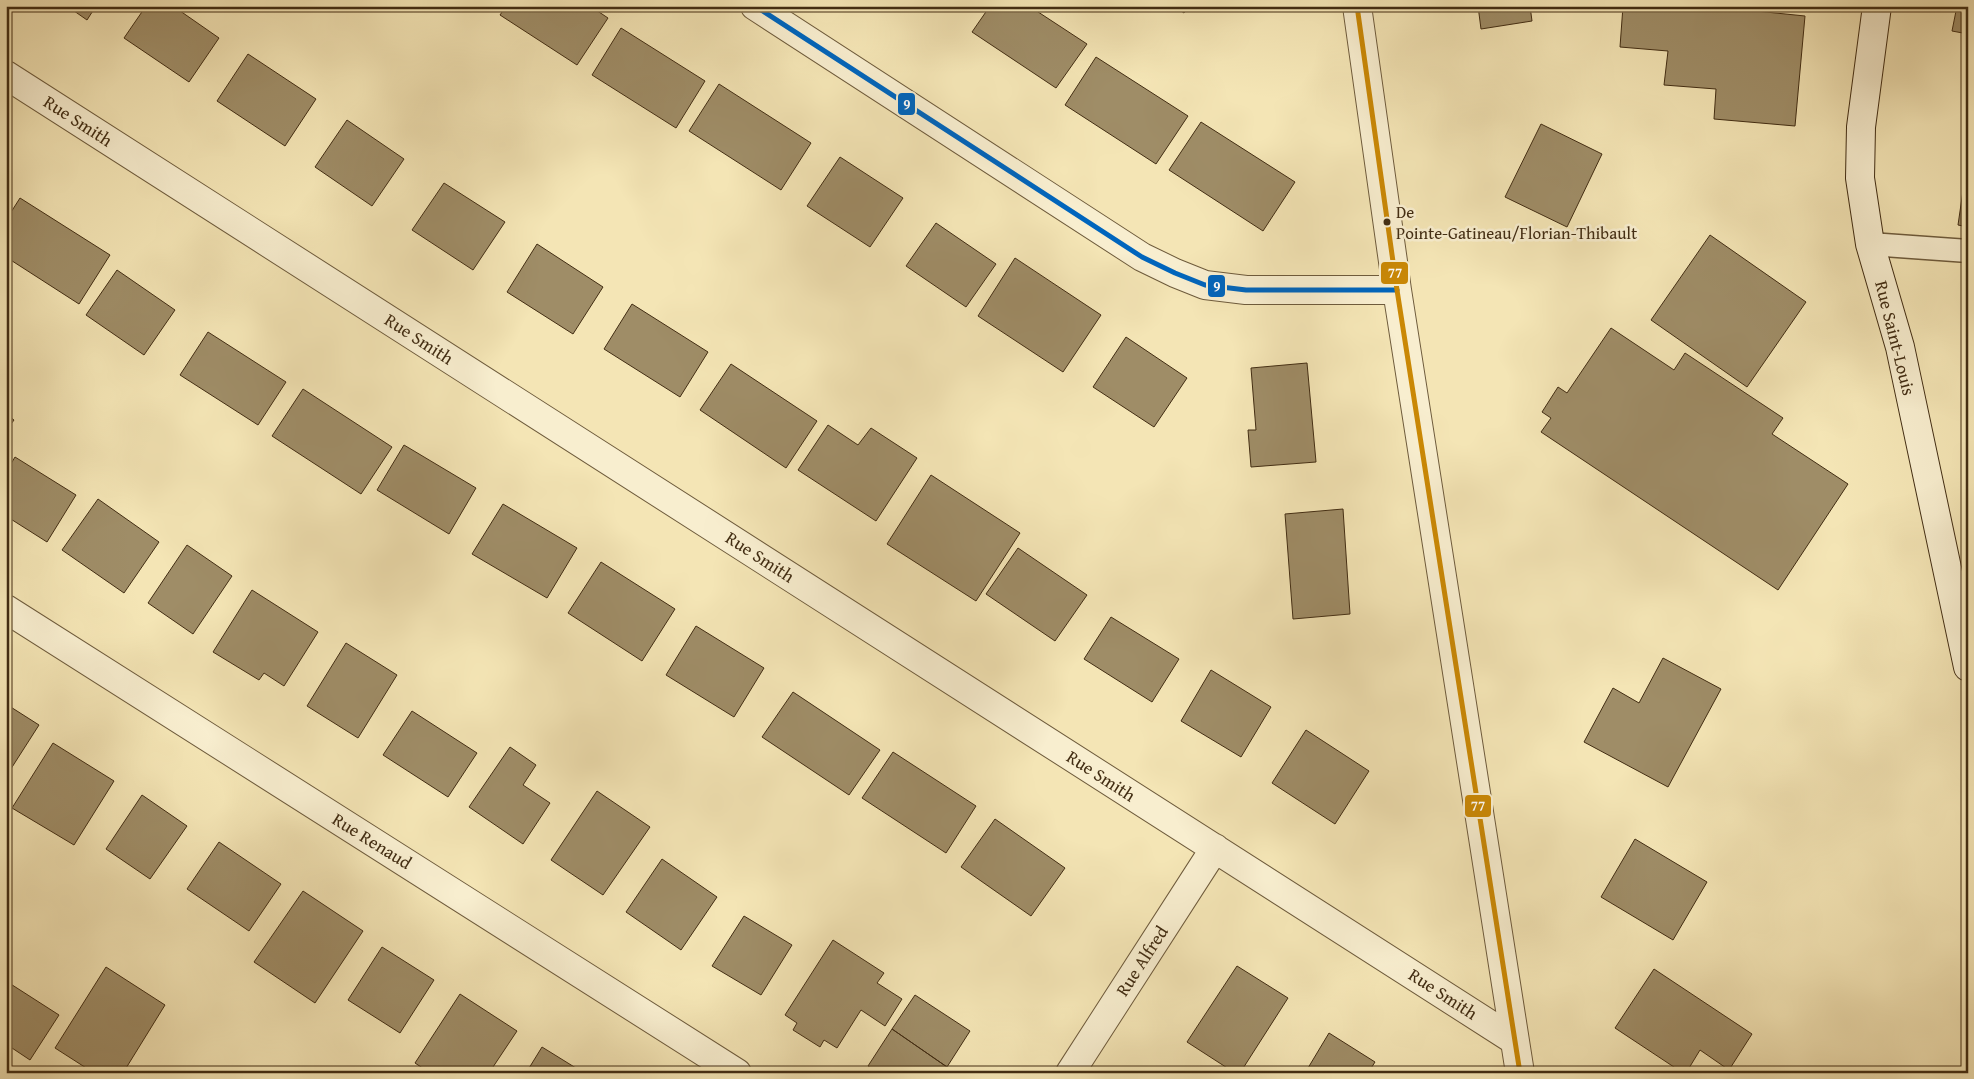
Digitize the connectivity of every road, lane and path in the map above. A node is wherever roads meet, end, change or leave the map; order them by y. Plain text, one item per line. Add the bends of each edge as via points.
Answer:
1 (755, 6) edge
2 (1357, 6) edge
3 (1877, 6) edge
4 (6, 75) edge
5 (1870, 244) junction
6 (1968, 251) edge
7 (1397, 290) junction
8 (6, 609) edge
9 (1968, 667) edge
10 (1215, 848) junction
11 (1514, 1040) junction
12 (737, 1073) edge
13 (1070, 1073) edge
14 (1520, 1073) edge

1 - 7 street via 1142,257 1175,273 1205,285 1246,290
2 - 7 street
3 - 5 street, Rue Saint-Louis via 1861,126 1860,178
4 - 10 street, Rue Smith
5 - 6 lane
5 - 9 street, Rue Saint-Louis via 1900,347
7 - 11 street
8 - 12 street, Rue Renaud
10 - 11 street, Rue Smith
10 - 13 street, Rue Alfred
11 - 14 street

